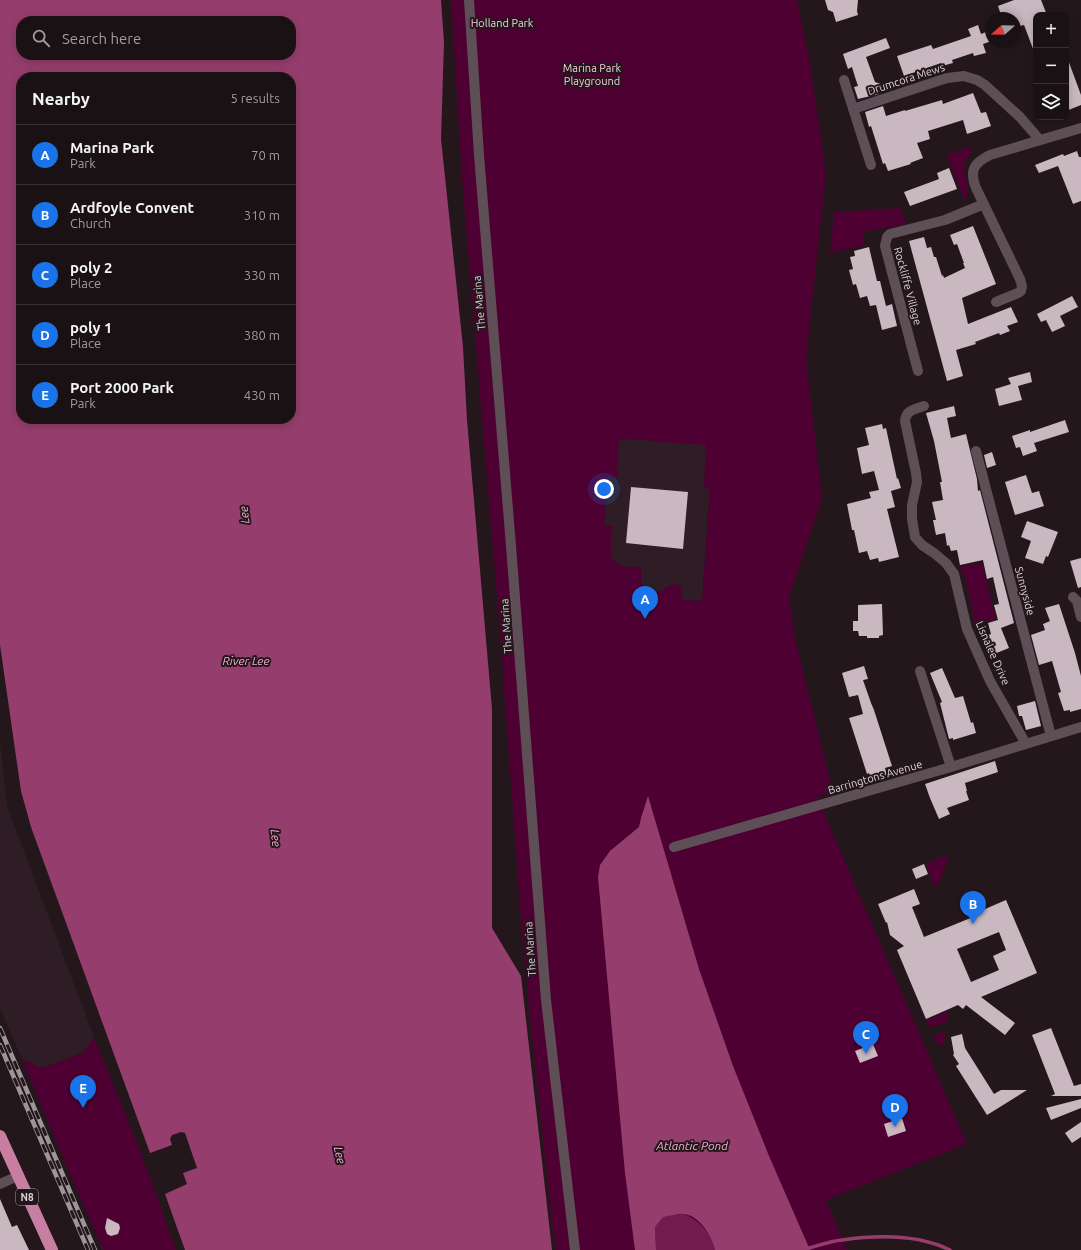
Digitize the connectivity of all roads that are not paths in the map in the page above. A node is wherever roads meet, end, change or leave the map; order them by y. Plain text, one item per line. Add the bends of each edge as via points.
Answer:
1 (469, 0) edge
2 (844, 80) dead end
3 (853, 109) junction
4 (1081, 128) edge
5 (1039, 139) junction
6 (871, 165) dead end
7 (984, 204) junction
8 (996, 302) dead end
9 (918, 371) dead end
10 (924, 406) dead end
11 (976, 452) dead end
12 (1073, 597) dead end
13 (1081, 617) edge
14 (920, 671) dead end
15 (1081, 727) edge
16 (1052, 736) junction
17 (1026, 744) junction
18 (951, 767) junction
19 (674, 847) dead end
20 (0, 1136) edge
21 (18, 1176) junction
22 (0, 1184) edge
23 (52, 1250) edge
24 (575, 1250) edge

1 - 24 street, The Marina via 479,156 546,1000
2 - 3 street
3 - 5 street, Drumcora Mews via 947,78 964,76 985,85 1020,117
3 - 6 street
4 - 5 street
5 - 7 street via 990,154 975,165 973,180
7 - 8 street via 1022,286 1021,291
7 - 9 street, Rockliffe Village via 945,220 890,234 887,237 885,246
10 - 17 street, Lisnalee Drive via 909,411 905,417 917,482 912,505 915,537 946,563 954,574 967,629 990,681
11 - 16 street, Sunnyside
12 - 13 street via 1077,601
14 - 18 street
15 - 16 street, Barringtons Avenue
16 - 17 street, Barringtons Avenue
17 - 18 street, Barringtons Avenue
18 - 19 street, Barringtons Avenue
20 - 21 highway, N8
21 - 22 street
21 - 23 highway, N8

